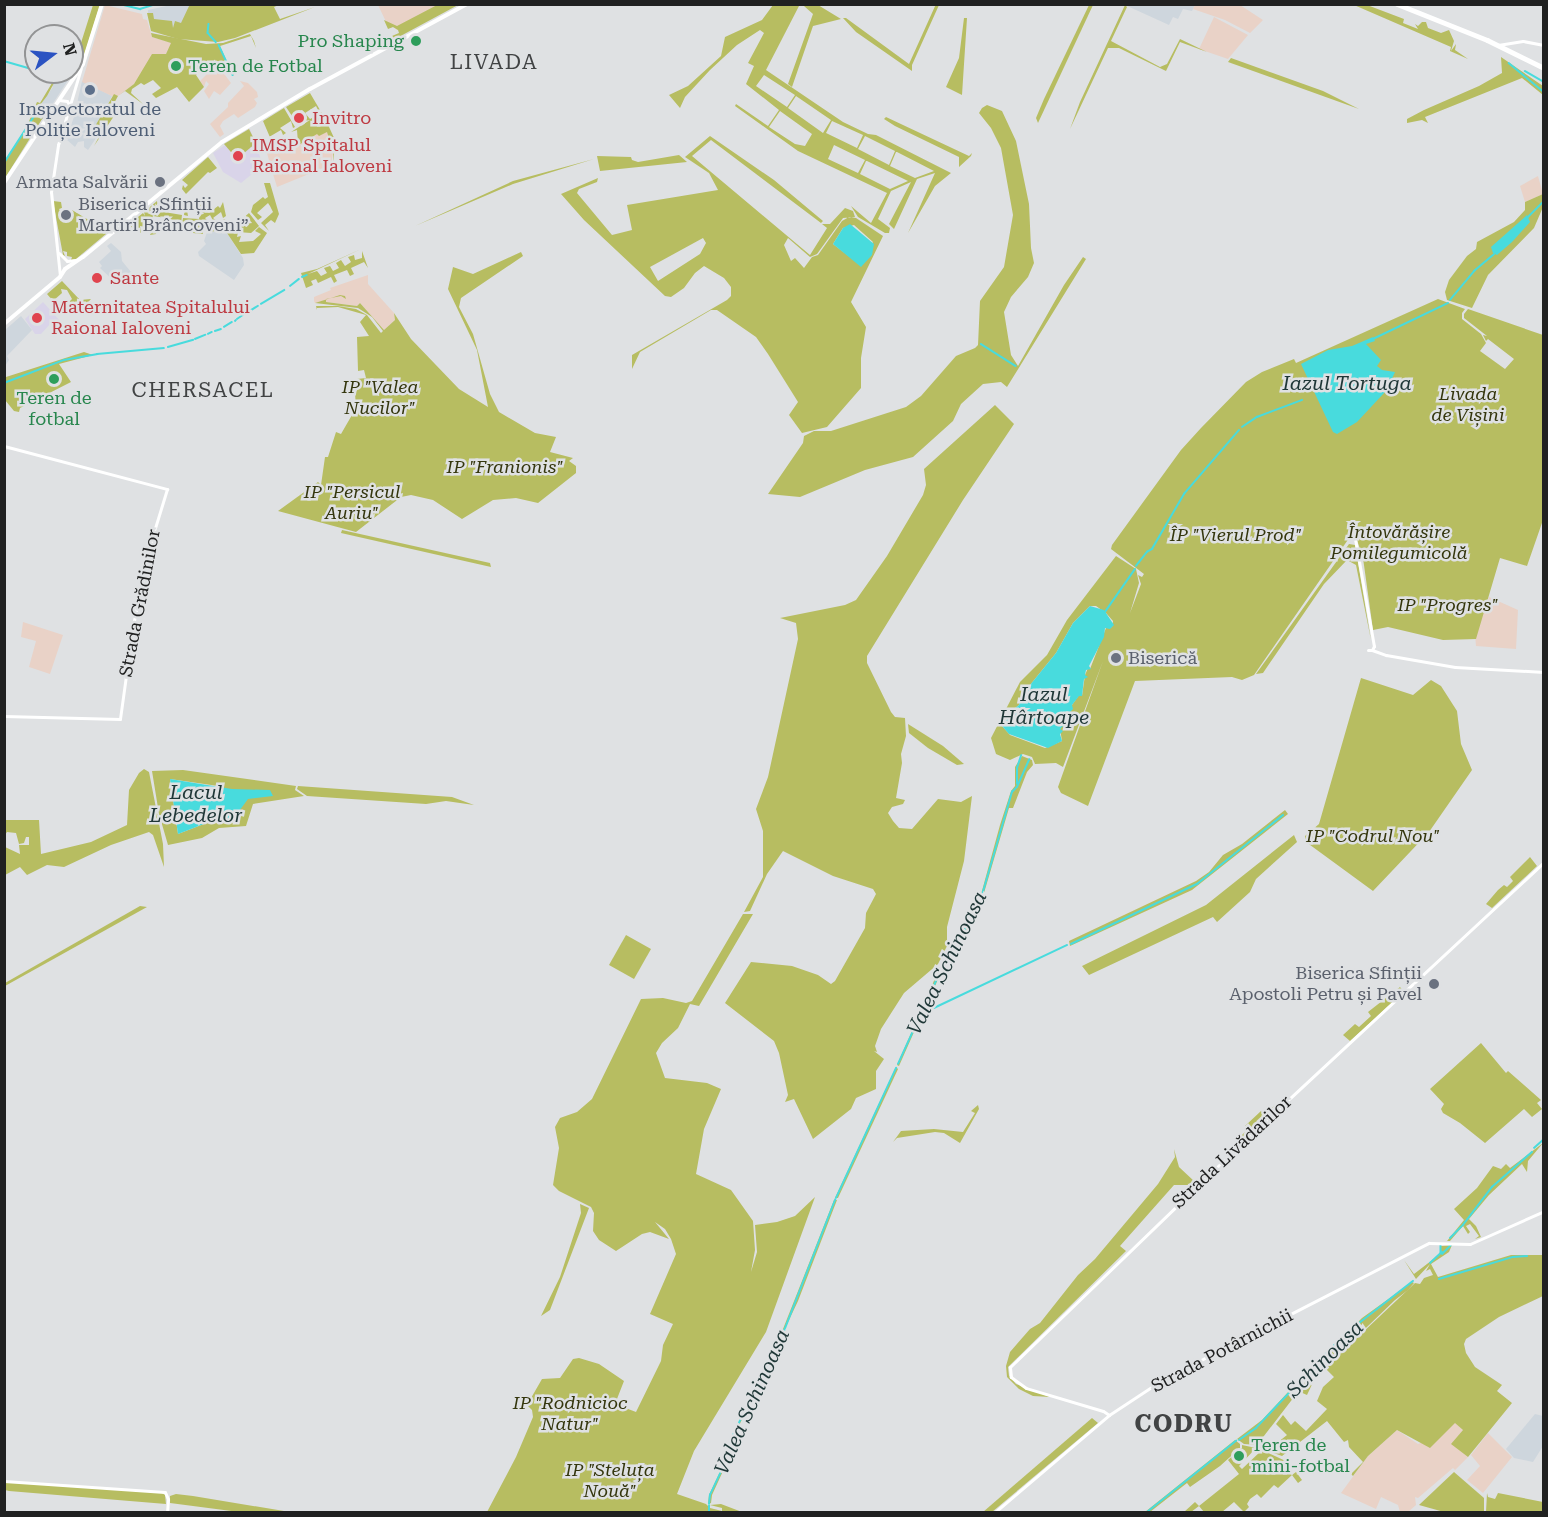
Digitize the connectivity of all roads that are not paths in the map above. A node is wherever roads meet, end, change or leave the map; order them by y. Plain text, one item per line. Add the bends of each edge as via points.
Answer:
1 (102, 4) edge
2 (467, 4) edge
3 (1397, 4) edge
4 (1498, 45) junction
5 (1544, 45) edge
6 (84, 61) edge
7 (1544, 68) edge
8 (69, 84) edge
9 (77, 84) edge
10 (58, 101) junction
11 (70, 106) junction
12 (4, 183) edge
13 (58, 253) junction
14 (83, 257) junction
15 (66, 271) junction
16 (60, 277) junction
17 (4, 324) edge
18 (4, 446) edge
19 (1354, 533) dead end
20 (1544, 672) edge
21 (6, 716) edge
22 (1544, 862) edge
23 (1544, 1210) edge
24 (1109, 1415) junction
25 (4, 1481) edge
26 (167, 1512) edge
27 (995, 1512) edge

1 - 6 main road
2 - 14 main road via 225,139
3 - 4 highway
4 - 5 street via 1526,41
4 - 7 highway
8 - 10 main road
9 - 11 street
10 - 11 street via 65,99
10 - 12 main road
11 - 13 street via 58,145 51,192
13 - 14 street via 69,261
13 - 15 street
13 - 16 street
14 - 15 main road
15 - 16 main road
16 - 17 main road
18 - 21 street, Strada Grădinilor via 167,489 133,625 120,719
19 - 20 street via 1372,643 1367,646 1372,650 1455,667
22 - 24 street, Strada Livădarilor via 1246,1139 1010,1367 1013,1379 1026,1388
23 - 24 street, Strada Potârnichii via 1470,1244 1440,1242 1423,1246 1162,1380
24 - 27 street, Strada Potârnichii
25 - 26 street via 165,1492

